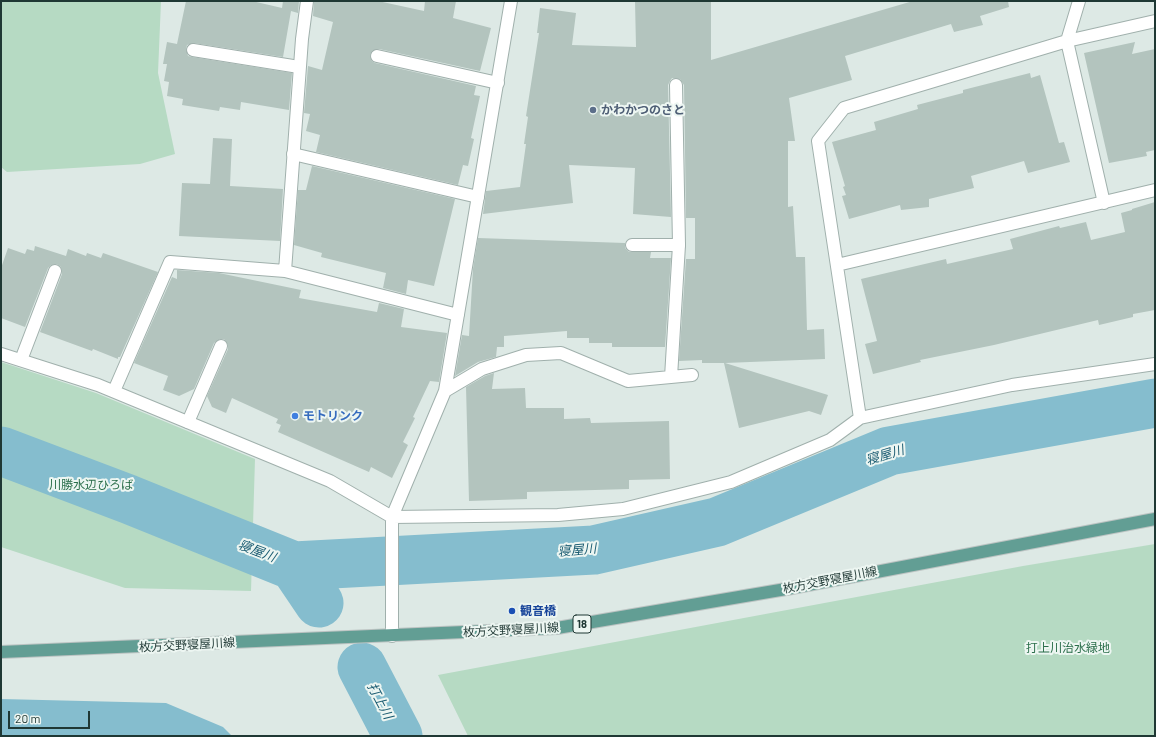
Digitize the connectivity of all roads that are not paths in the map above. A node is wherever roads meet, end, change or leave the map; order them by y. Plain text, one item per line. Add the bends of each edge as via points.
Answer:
1 (307, 1) edge
2 (512, 1) edge
3 (1079, 1) edge
4 (1155, 21) edge
5 (1067, 41) junction
6 (193, 50) dead end
7 (377, 56) dead end
8 (299, 67) junction
9 (498, 83) junction
10 (676, 85) dead end
11 (293, 154) junction
12 (1155, 190) edge
13 (478, 197) junction
14 (1104, 203) junction
15 (632, 245) dead end
16 (679, 245) junction
17 (837, 265) junction
18 (55, 271) dead end
19 (285, 271) junction
20 (458, 315) junction
21 (221, 346) dead end
22 (1, 354) edge
23 (21, 360) junction
24 (1155, 364) edge
25 (692, 375) dead end
26 (671, 377) junction
27 (114, 392) junction
28 (445, 392) junction
29 (860, 418) junction
30 (188, 422) junction
31 (392, 517) junction
32 (1155, 520) edge
33 (392, 636) junction
34 (1, 652) edge

1 - 8 street
2 - 9 street
3 - 5 street
4 - 5 street
5 - 14 street
5 - 17 street via 844,108 818,141
6 - 8 street
7 - 9 street
8 - 11 street
9 - 13 street
10 - 16 street
11 - 13 street
11 - 19 street
12 - 14 street
13 - 20 street
14 - 17 street
15 - 16 street
16 - 26 street
17 - 29 street
18 - 23 street
19 - 20 street
19 - 27 street via 170,262
20 - 28 street
21 - 30 street
22 - 23 street
23 - 27 street
24 - 29 street via 1012,385
25 - 26 street
26 - 28 street via 628,381 561,353 540,354 526,355 482,369
27 - 30 street
28 - 31 street
29 - 31 street via 830,440 732,482 623,509 558,515
30 - 31 street via 330,481
31 - 33 street
32 - 33 main road, 枚方交野寝屋川線 / 18 via 792,588 557,628
33 - 34 main road, 枚方交野寝屋川線 / 18

